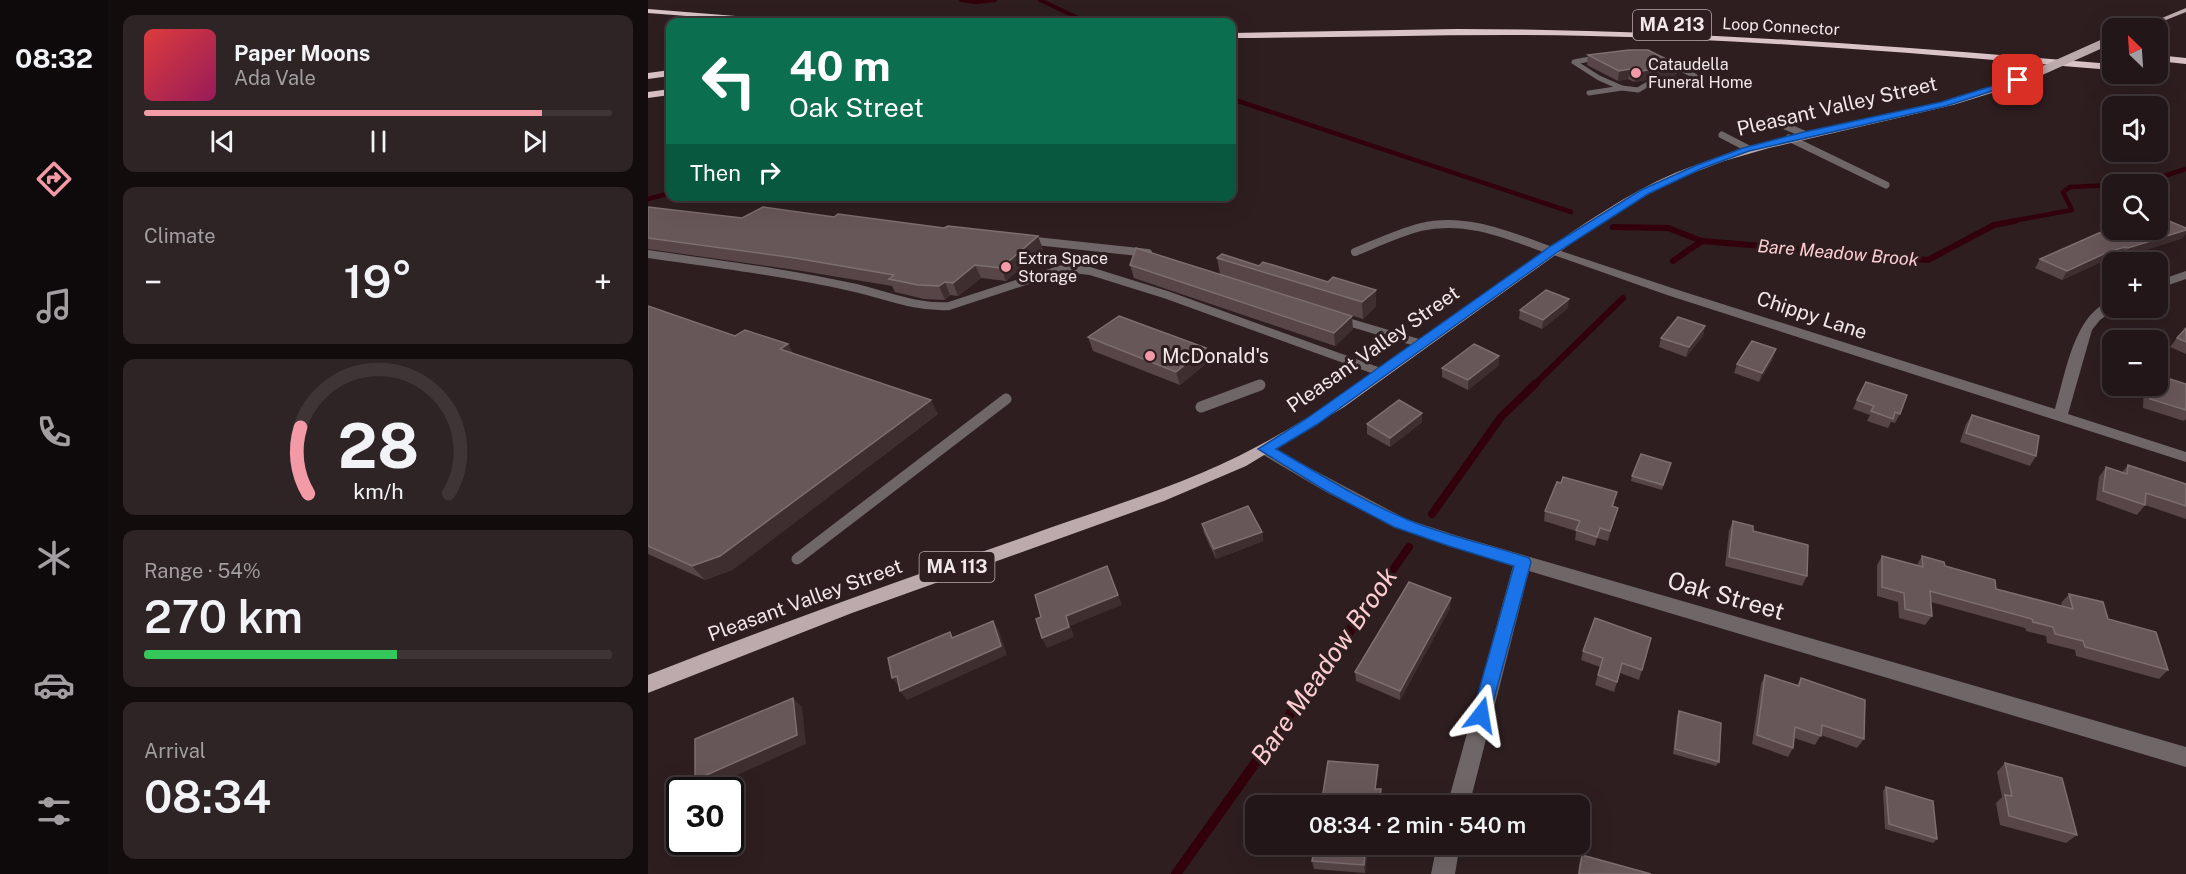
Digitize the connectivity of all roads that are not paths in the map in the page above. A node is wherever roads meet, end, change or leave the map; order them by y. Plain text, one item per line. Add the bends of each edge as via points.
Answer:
1 (2186, 10) edge
2 (648, 11) edge
3 (736, 18) edge
4 (2166, 18) edge
5 (1236, 36) edge
6 (2102, 44) edge
7 (2066, 51) dead end
8 (2100, 53) dead end
9 (1608, 56) edge
10 (2168, 59) edge
11 (1661, 60) edge
12 (2186, 61) edge
13 (2102, 66) edge
14 (666, 74) edge
15 (648, 76) edge
16 (1669, 80) edge
17 (1648, 84) edge
18 (666, 87) edge
19 (1622, 88) junction
20 (648, 89) edge
21 (666, 93) edge
22 (1589, 93) dead end
23 (648, 95) edge
24 (1769, 119) dead end
25 (1804, 134) junction
26 (1722, 135) dead end
27 (1789, 138) junction
28 (1749, 149) junction
29 (1886, 184) dead end
30 (1011, 238) edge
31 (1552, 251) junction
32 (1355, 252) dead end
33 (648, 254) edge
34 (1155, 256) edge
35 (2186, 275) edge
36 (2168, 281) edge
37 (2102, 312) edge
38 (1328, 316) edge
39 (1422, 344) junction
40 (1383, 373) junction
41 (1260, 385) dead end
42 (1006, 399) dead end
43 (1201, 407) dead end
44 (2060, 417) junction
45 (1265, 449) junction
46 (2186, 457) edge
47 (797, 560) dead end
48 (1523, 562) junction
49 (648, 684) edge
50 (2186, 756) edge
51 (1461, 795) edge
52 (1447, 855) edge
53 (1443, 874) edge

1 - 4 main road
2 - 3 highway
5 - 13 highway, Loop Connector / MA 213 via 1591,33 1782,41
6 - 25 main road, Pleasant Valley Street / MA 113, bridge via 1965,98
7 - 8 highway
9 - 19 lane via 1574,62
10 - 12 highway
11 - 16 lane via 1695,76 1691,80
14 - 15 highway
17 - 19 lane via 1638,90
18 - 20 highway
19 - 22 lane
21 - 23 highway
24 - 25 lane
25 - 27 main road, Pleasant Valley Street / MA 113
26 - 28 lane
27 - 28 main road, Pleasant Valley Street / MA 113
27 - 29 lane
28 - 31 main road, Pleasant Valley Street / MA 113 via 1645,192
30 - 34 lane via 1136,250
31 - 32 lane via 1472,225 1441,223
31 - 39 main road, Pleasant Valley Street / MA 113
31 - 44 street, Chippy Lane
33 - 40 lane via 875,292 932,309 1065,268 1089,271
35 - 36 street
37 - 44 street via 2086,329
38 - 39 lane
39 - 40 main road, Pleasant Valley Street / MA 113
40 - 45 main road, Pleasant Valley Street / MA 113
41 - 43 lane
42 - 47 lane
44 - 46 street, Chippy Lane
45 - 48 street, Oak Street via 1400,523
45 - 49 main road, Pleasant Valley Street / MA 113 via 1188,485 797,625
48 - 50 street, Oak Street
48 - 51 street
52 - 53 street

